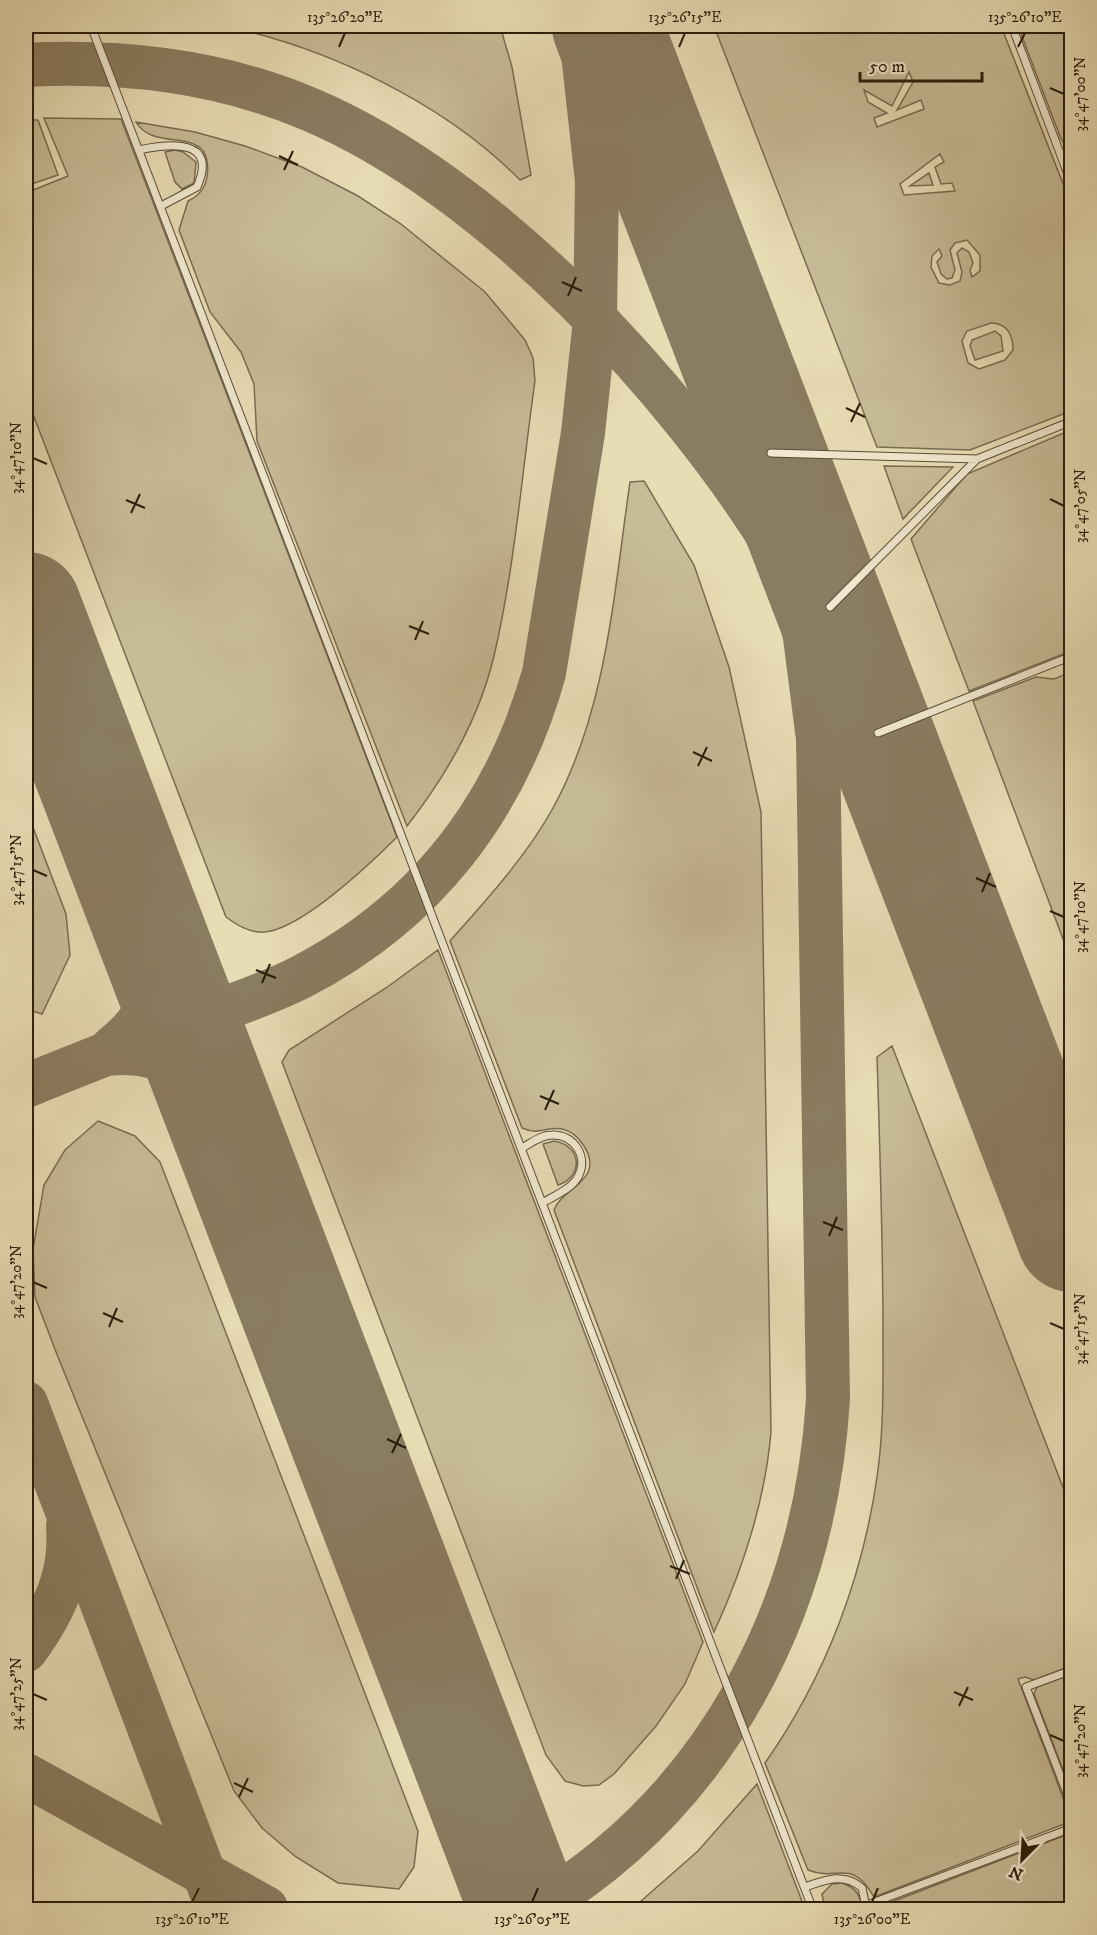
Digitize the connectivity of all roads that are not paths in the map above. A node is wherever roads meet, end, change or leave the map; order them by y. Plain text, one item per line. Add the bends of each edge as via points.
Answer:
1 (91, 26) edge
2 (1012, 26) edge
3 (139, 150) junction
4 (1071, 183) edge
5 (161, 206) junction
6 (1071, 421) edge
7 (771, 453) dead end
8 (977, 459) junction
9 (830, 607) dead end
10 (1071, 656) edge
11 (878, 733) dead end
12 (522, 1148) junction
13 (544, 1202) junction
14 (1071, 1670) edge
15 (1071, 1806) edge
16 (1071, 1825) edge
17 (805, 1887) junction
18 (866, 1907) edge
19 (813, 1910) edge

1 - 3 lane
2 - 4 lane
3 - 5 lane
3 - 5 lane via 176,144 186,146 199,157 203,168 197,187
5 - 12 lane
6 - 8 lane
7 - 8 lane
8 - 9 lane
10 - 11 lane
12 - 13 lane
12 - 13 lane via 553,1135 575,1143 581,1153 578,1177
13 - 17 lane
14 - 15 lane via 1026,1687
16 - 18 lane
17 - 18 lane via 846,1878 862,1888
17 - 19 lane

